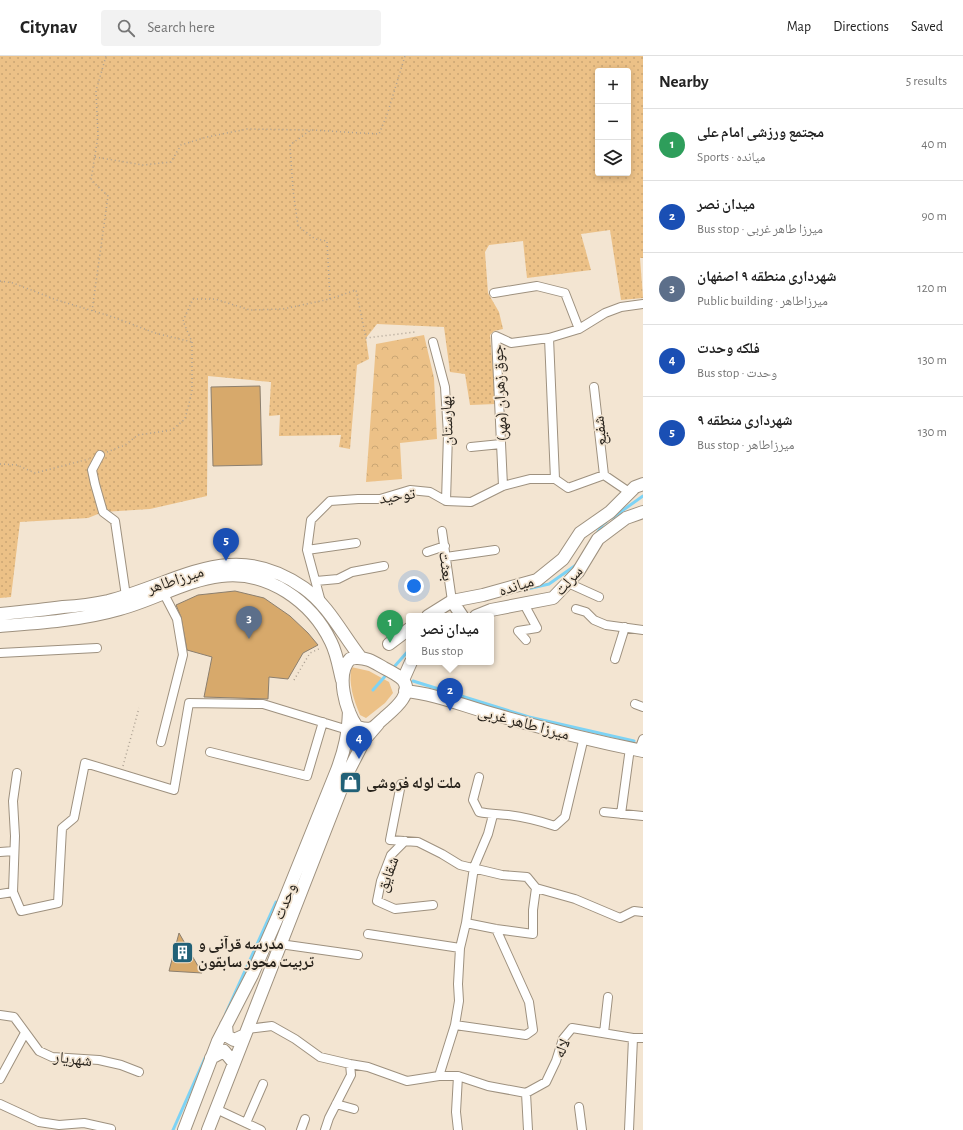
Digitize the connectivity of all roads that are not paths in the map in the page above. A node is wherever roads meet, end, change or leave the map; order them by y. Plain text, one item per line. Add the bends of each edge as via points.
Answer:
1 (494, 293) dead end
2 (643, 304) edge
3 (579, 329) junction
4 (549, 338) junction
5 (433, 342) dead end
6 (594, 387) dead end
7 (501, 444) junction
8 (471, 446) dead end
9 (100, 455) road end
10 (604, 475) junction
11 (556, 479) junction
12 (643, 484) edge
13 (503, 486) junction
14 (629, 492) junction
15 (446, 501) junction
16 (643, 512) edge
17 (442, 531) dead end
18 (356, 543) dead end
19 (444, 546) junction
20 (307, 550) junction
21 (496, 550) dead end
22 (427, 552) dead end
23 (446, 557) junction
24 (384, 566) dead end
25 (316, 580) junction
26 (568, 583) junction
27 (164, 594) junction
28 (126, 596) junction
29 (599, 597) dead end
30 (321, 602) junction
31 (524, 604) junction
32 (456, 607) edge
33 (576, 609) dead end
34 (437, 613) edge
35 (484, 613) edge
36 (0, 614) edge
37 (0, 626) edge
38 (625, 627) junction
39 (643, 630) edge
40 (406, 635) edge
41 (526, 640) dead end
42 (389, 644) dead end
43 (97, 648) dead end
44 (0, 653) edge
45 (361, 658) junction
46 (615, 659) dead end
47 (410, 665) edge
48 (342, 680) junction
49 (404, 685) junction
50 (349, 711) junction
51 (323, 722) junction
52 (378, 724) junction
53 (348, 730) junction
54 (584, 738) junction
55 (161, 742) dead end
56 (639, 747) edge
57 (210, 752) dead end
58 (17, 773) dead end
59 (479, 777) dead end
60 (401, 784) dead end
61 (604, 812) dead end
62 (621, 814) junction
63 (493, 815) junction
64 (643, 816) edge
65 (405, 841) junction
66 (14, 851) junction
67 (0, 852) edge
68 (474, 867) junction
69 (536, 888) junction
70 (13, 892) junction
71 (0, 894) edge
72 (433, 905) dead end
73 (643, 912) edge
74 (466, 923) junction
75 (496, 929) junction
76 (368, 934) dead end
77 (280, 944) junction
78 (460, 948) junction
79 (358, 955) dead end
80 (608, 997) dead end
81 (0, 1015) edge
82 (226, 1025) junction
83 (455, 1025) junction
84 (246, 1032) junction
85 (25, 1033) junction
86 (604, 1033) junction
87 (633, 1038) junction
88 (643, 1038) edge
89 (211, 1058) junction
90 (234, 1063) junction
91 (350, 1064) junction
92 (139, 1072) dead end
93 (438, 1076) junction
94 (458, 1076) junction
95 (0, 1080) edge
96 (263, 1084) dead end
97 (526, 1093) junction
98 (0, 1104) edge
99 (336, 1104) junction
100 (579, 1107) dead end
101 (216, 1109) junction
102 (354, 1109) dead end
103 (304, 1118) dead end
104 (246, 1124) junction
105 (112, 1128) dead end
106 (184, 1130) edge
107 (208, 1130) edge
108 (261, 1130) edge
109 (301, 1130) edge
110 (325, 1130) edge
111 (458, 1130) edge
112 (528, 1130) edge
113 (582, 1130) edge
114 (628, 1130) edge

1 - 3 street via 537,286 566,293
2 - 3 street, جوق زهران (مهر) via 621,307 605,313
3 - 4 street, جوق زهران (مهر)
4 - 7 street, جوق زهران (مهر) via 511,343 496,336
4 - 11 street
5 - 15 street, بهارستان via 445,387 448,434
6 - 10 street, شفیع
7 - 8 street
7 - 13 street, جوق زهران (مهر)
9 - 28 street via 92,470 103,512 115,521
10 - 11 street, توحید via 568,488
10 - 14 street
11 - 13 street, توحید via 530,479
12 - 14 main road, میانده
13 - 15 street, توحید via 471,502
14 - 32 main road, میانده via 610,512 580,533 563,559 537,580 483,595
15 - 20 street, توحید via 430,492 410,490 380,499 330,501 311,520
16 - 26 main road, سرلت via 626,518 598,539 578,572
17 - 19 street, بعثت
18 - 20 street
19 - 22 street
19 - 23 street, بعثت
20 - 25 street, توحید
21 - 23 street
23 - 32 street, بعثت
24 - 25 street via 352,572 338,579
25 - 30 street, توحید
26 - 29 street
26 - 31 main road, سرلت via 553,598
27 - 37 main road, میرزاطاهر via 99,614
27 - 48 main road, میرزاطاهر via 222,575 238,575 272,584 302,602 313,614 332,643
27 - 55 street via 176,619 183,655
28 - 30 main road, میرزاطاهر via 205,568 238,564 276,571
28 - 36 main road, میرزاطاهر via 94,604
30 - 45 main road, میرزاطاهر
31 - 35 main road, سرلت
31 - 41 street via 537,628 518,631
32 - 34 main road, میانده
33 - 38 street via 586,612 594,620 606,625
38 - 39 street
38 - 46 street
40 - 42 main road
43 - 44 street
45 - 48 main road via 350,659 346,663
45 - 49 main road via 370,660
47 - 49 main road
48 - 50 main road
49 - 52 main road via 398,706
49 - 54 main road, میرزا طاهر غربی via 497,716
50 - 52 main road via 356,727 364,729
50 - 53 main road, وحدت
51 - 53 street
51 - 57 street via 307,776
51 - 70 street via 263,704 189,703 174,790 85,763 74,818 62,828 58,904 21,912
52 - 77 main road, وحدت via 365,740 347,774
53 - 82 main road, وحدت via 339,764 278,916
54 - 56 main road, میرزا طاهر غربی
54 - 63 street via 564,817 555,826 507,814
56 - 62 street
58 - 66 street via 13,801
59 - 63 street via 473,800 479,812
60 - 65 street via 390,840
61 - 62 street
62 - 64 street
63 - 68 street
65 - 68 street via 418,842 460,865
65 - 72 street, شقایق via 391,855 377,901 395,909
66 - 67 street
66 - 70 street
68 - 69 street via 502,875 527,877
68 - 74 street
69 - 73 street via 575,899 620,918 634,911
69 - 75 street via 533,934
70 - 71 street
74 - 75 street
74 - 78 street
75 - 83 street via 529,1002 533,1030 526,1035
76 - 78 street
77 - 79 street
77 - 84 main road, وحدت
78 - 83 street via 459,1001
80 - 86 street
81 - 85 street, شهریار via 14,1017
82 - 84 main road via 227,1036 234,1040
82 - 89 main road, وحدت
83 - 93 street
84 - 90 main road, وحدت
84 - 91 street via 272,1026 320,1056
85 - 92 street, شهریار via 39,1051 52,1057 99,1060
85 - 95 street
86 - 87 street, لاله
86 - 97 street, لاله via 572,1028 563,1038 546,1082
87 - 88 street, لاله
87 - 114 street
89 - 90 main road via 224,1051
89 - 106 main road, وحدت
90 - 101 main road, وحدت
91 - 93 street via 368,1067 407,1081
91 - 99 street via 351,1075
93 - 94 street
94 - 97 street via 488,1086
94 - 111 street
96 - 104 street
97 - 112 street
98 - 105 street via 39,1122 59,1125 84,1123
99 - 102 street
99 - 110 street
100 - 113 street
101 - 104 street
101 - 107 main road, وحدت
103 - 109 street
104 - 108 street

